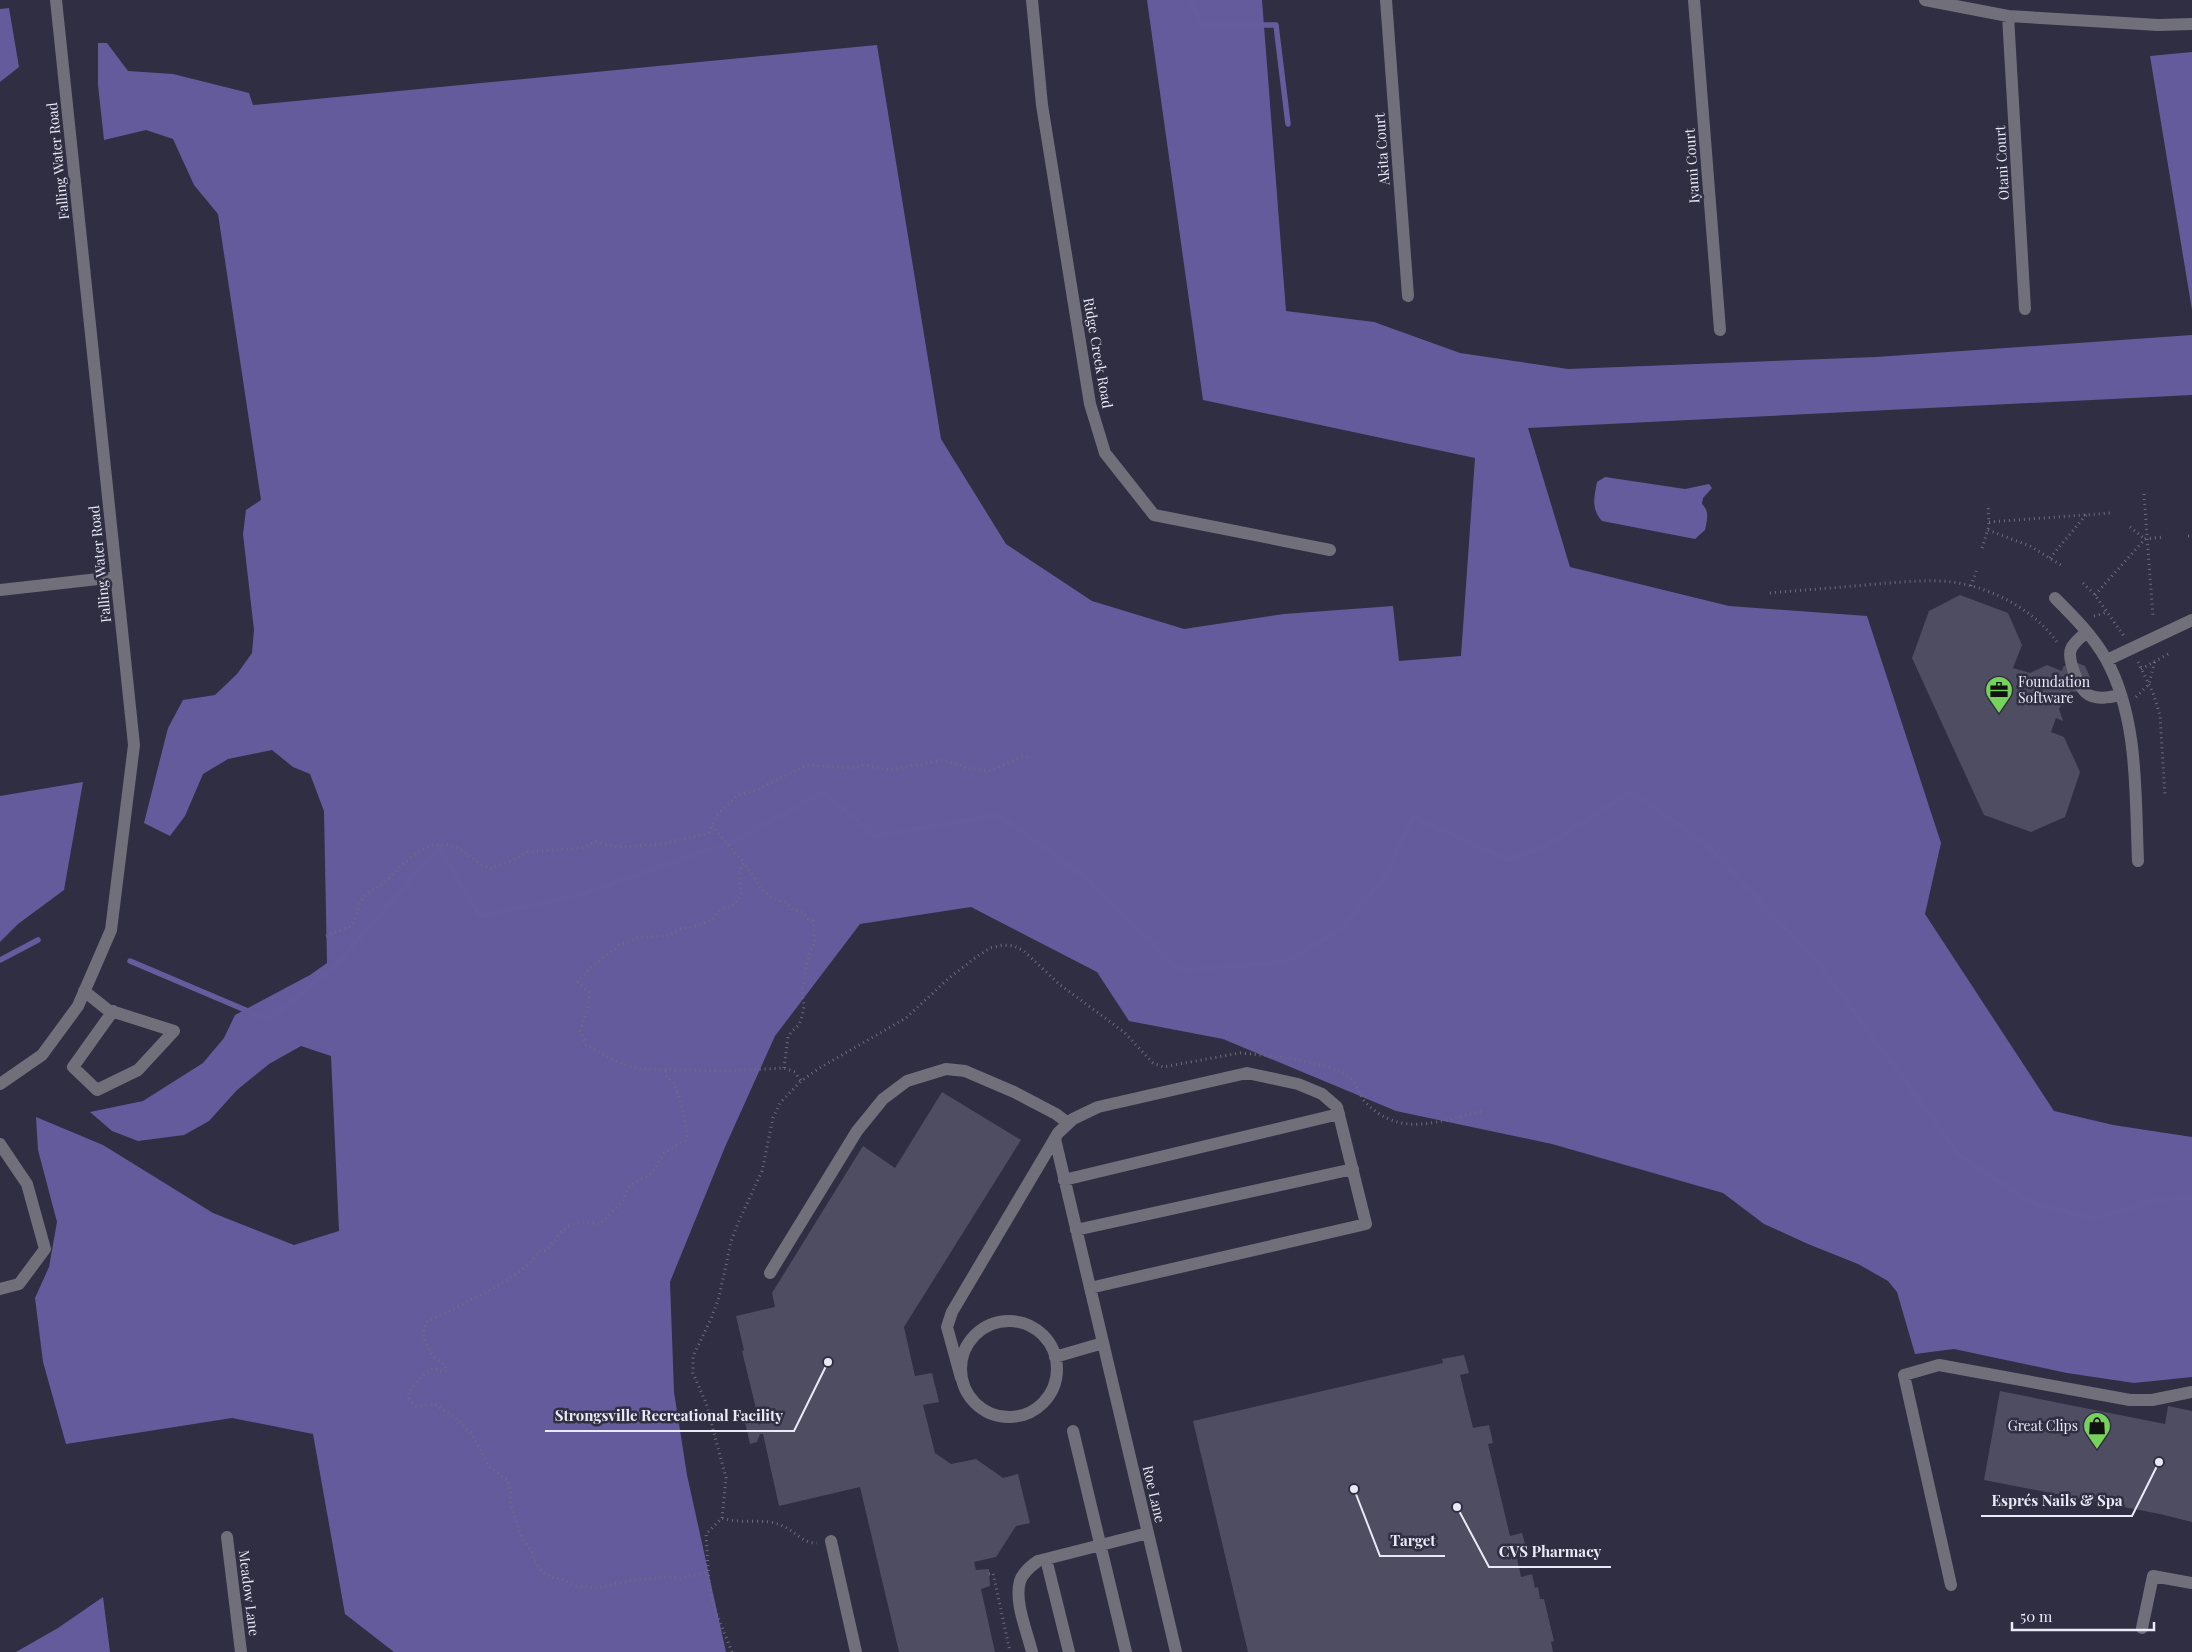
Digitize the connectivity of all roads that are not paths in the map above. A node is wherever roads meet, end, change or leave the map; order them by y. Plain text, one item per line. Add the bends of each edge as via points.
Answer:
1 (56, 0) edge
2 (1032, 0) edge
3 (1386, 0) edge
4 (1694, 0) edge
5 (1925, 0) edge
6 (2008, 16) junction
7 (2192, 24) edge
8 (1408, 296) dead end
9 (2025, 309) dead end
10 (1720, 330) dead end
11 (1330, 550) dead end
12 (116, 577) junction
13 (0, 590) edge
14 (2056, 598) dead end
15 (2192, 620) edge
16 (2087, 632) junction
17 (2107, 660) junction
18 (2120, 694) junction
19 (2138, 861) dead end
20 (84, 991) junction
21 (112, 1012) junction
22 (0, 1084) edge
23 (1339, 1114) junction
24 (1068, 1123) junction
25 (1055, 1139) junction
26 (0, 1144) edge
27 (1353, 1169) junction
28 (1064, 1180) junction
29 (1076, 1230) junction
30 (770, 1273) dead end
31 (1090, 1288) junction
32 (0, 1289) edge
33 (1103, 1343) junction
34 (1055, 1357) junction
35 (961, 1378) junction
36 (2192, 1392) edge
37 (1073, 1431) dead end
38 (1148, 1533) junction
39 (227, 1537) dead end
40 (831, 1541) road end
41 (1099, 1545) junction
42 (1046, 1558) junction
43 (2192, 1583) edge
44 (1951, 1585) dead end
45 (2142, 1628) dead end
46 (241, 1652) edge
47 (856, 1652) edge
48 (1032, 1652) edge
49 (1069, 1652) edge
50 (1126, 1652) edge
51 (1176, 1652) edge

1 - 12 street, Falling Water Road
2 - 11 street, Ridge Creek Road via 1042,106 1090,404 1105,453 1154,515
3 - 8 street, Akita Court
4 - 10 street, Iyami Court
5 - 6 street
6 - 7 street
6 - 9 street, Otani Court
12 - 13 street
12 - 20 street, Falling Water Road via 134,745 112,930
14 - 16 street
15 - 17 street
16 - 17 street
16 - 18 street via 2070,650 2070,660 2082,689 2096,697
17 - 18 street
18 - 19 street via 2131,743
20 - 21 street
20 - 22 street, Falling Water Road via 78,1006 42,1055
21 - 21 street via 174,1031 138,1070 97,1090 74,1067
23 - 24 street via 1337,1107 1322,1094 1298,1084 1247,1073 1098,1107
23 - 27 street
23 - 28 street
24 - 25 street
24 - 30 street via 1014,1092 965,1071 946,1069 906,1081 883,1099 857,1131
25 - 28 street, Roe Lane
25 - 35 street via 952,1312 948,1327
26 - 32 street via 27,1184 45,1249 19,1284
27 - 29 street
27 - 31 street via 1366,1224
28 - 29 street, Roe Lane
29 - 31 street, Roe Lane
31 - 33 street, Roe Lane
33 - 34 street
33 - 38 street, Roe Lane
34 - 35 street via 1051,1346 1036,1330 1004,1321 982,1328 974,1336 962,1355
34 - 35 street via 1057,1370 1050,1395 1042,1405 1019,1417 993,1416 982,1410 972,1401
36 - 44 street via 2152,1400 2130,1400 1939,1365 1904,1375
37 - 41 street
38 - 41 street
38 - 51 street, Roe Lane
39 - 46 street, Meadow Lane
40 - 47 street
41 - 42 street
41 - 50 street
42 - 48 street via 1027,1569 1020,1581 1019,1601
42 - 49 street
43 - 45 street via 2153,1576

